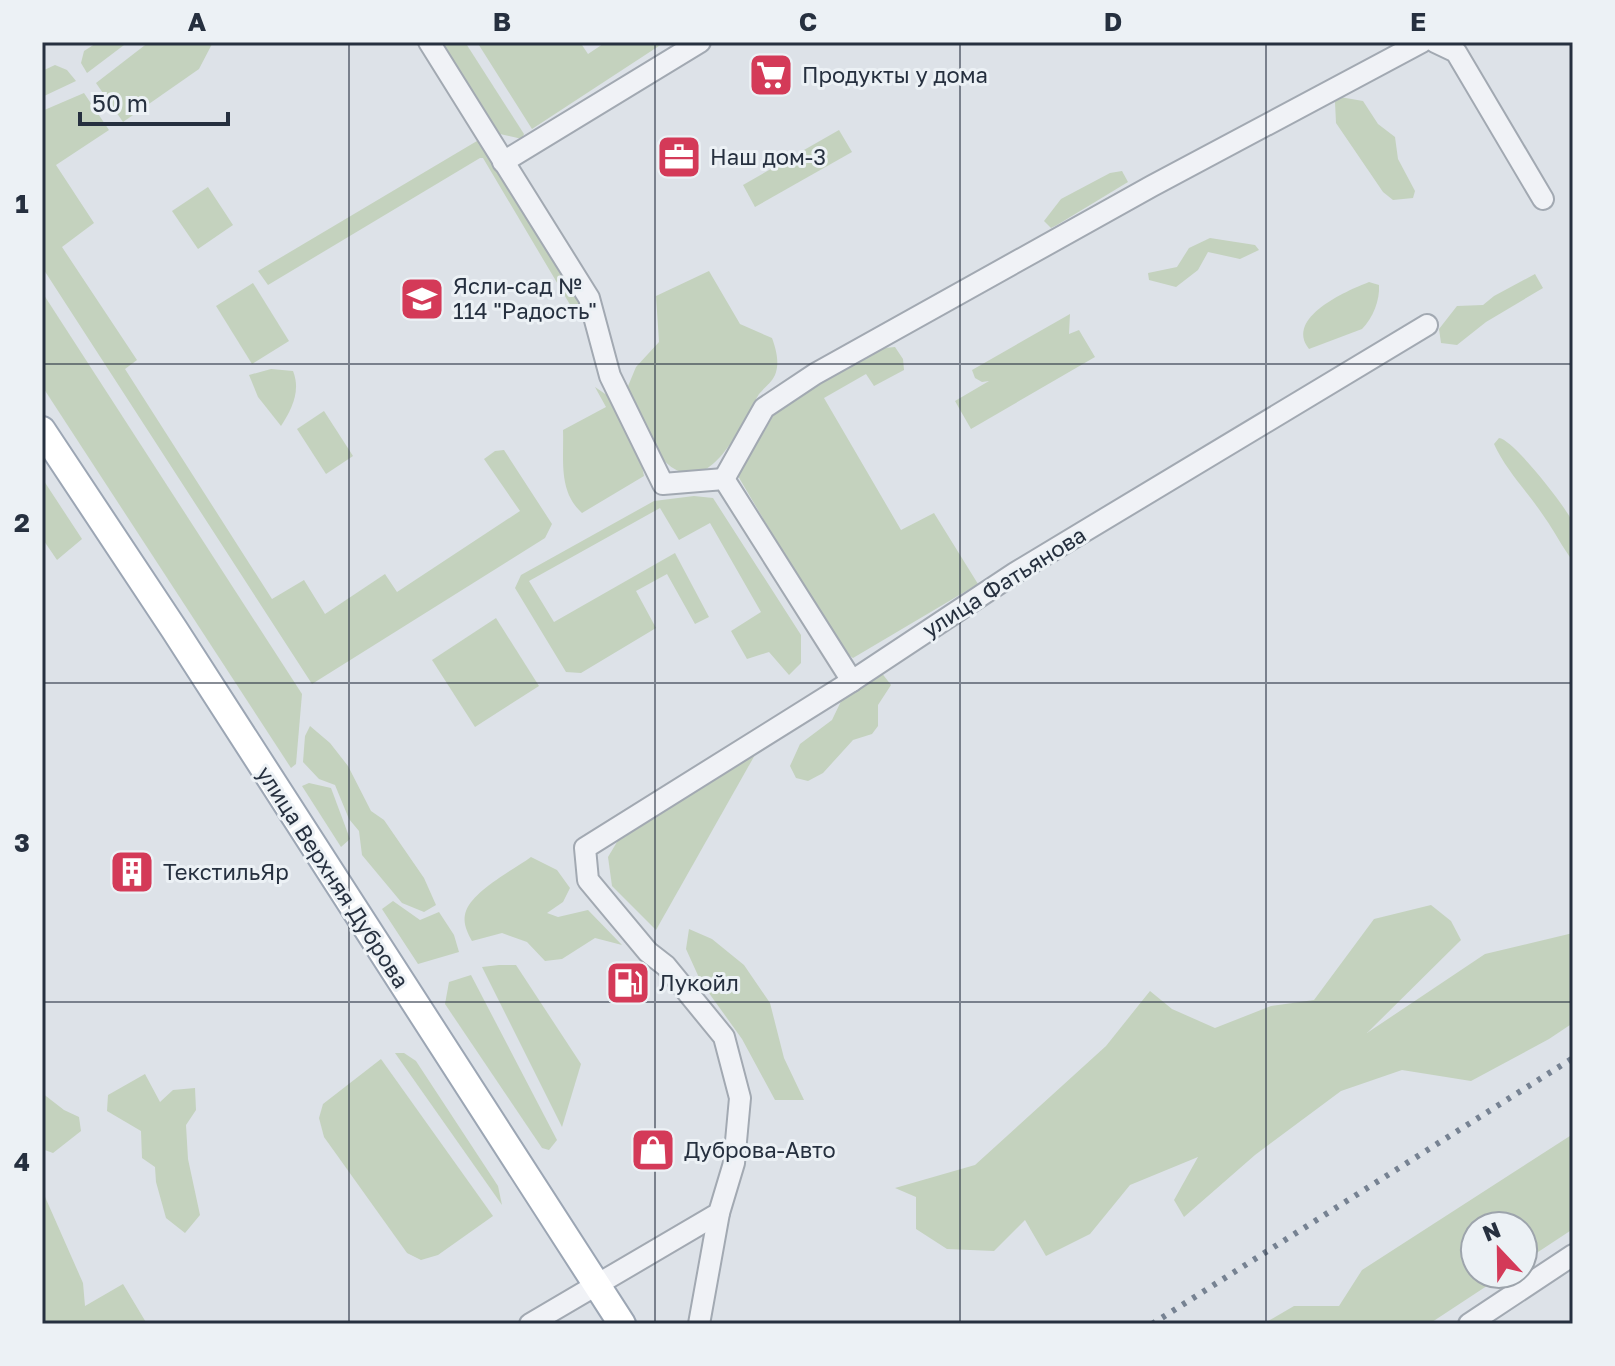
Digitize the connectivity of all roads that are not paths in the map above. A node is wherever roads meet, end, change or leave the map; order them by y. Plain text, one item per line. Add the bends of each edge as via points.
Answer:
1 (429, 42) edge
2 (700, 42) edge
3 (1422, 42) edge
4 (1435, 42) edge
5 (503, 162) junction
6 (1543, 199) dead end
7 (1427, 325) dead end
8 (42, 430) edge
9 (724, 479) junction
10 (852, 681) junction
11 (719, 1213) junction
12 (1573, 1255) edge
13 (596, 1285) junction
14 (530, 1324) edge
15 (622, 1324) edge
16 (699, 1324) edge
17 (1469, 1324) edge

1 - 5 street
2 - 5 street
3 - 9 street via 815,374 764,408
4 - 6 street via 1456,52
5 - 9 street via 589,298 610,376 663,484
7 - 10 street, улица Фатьянова via 1047,553
8 - 13 main road, улица Верхняя Дуброва
9 - 10 street
10 - 11 street, улица Фатьянова via 585,848 588,880 724,1037 740,1098 734,1163
11 - 13 street
11 - 16 street
12 - 17 street
13 - 14 street
13 - 15 main road, улица Верхняя Дуброва

